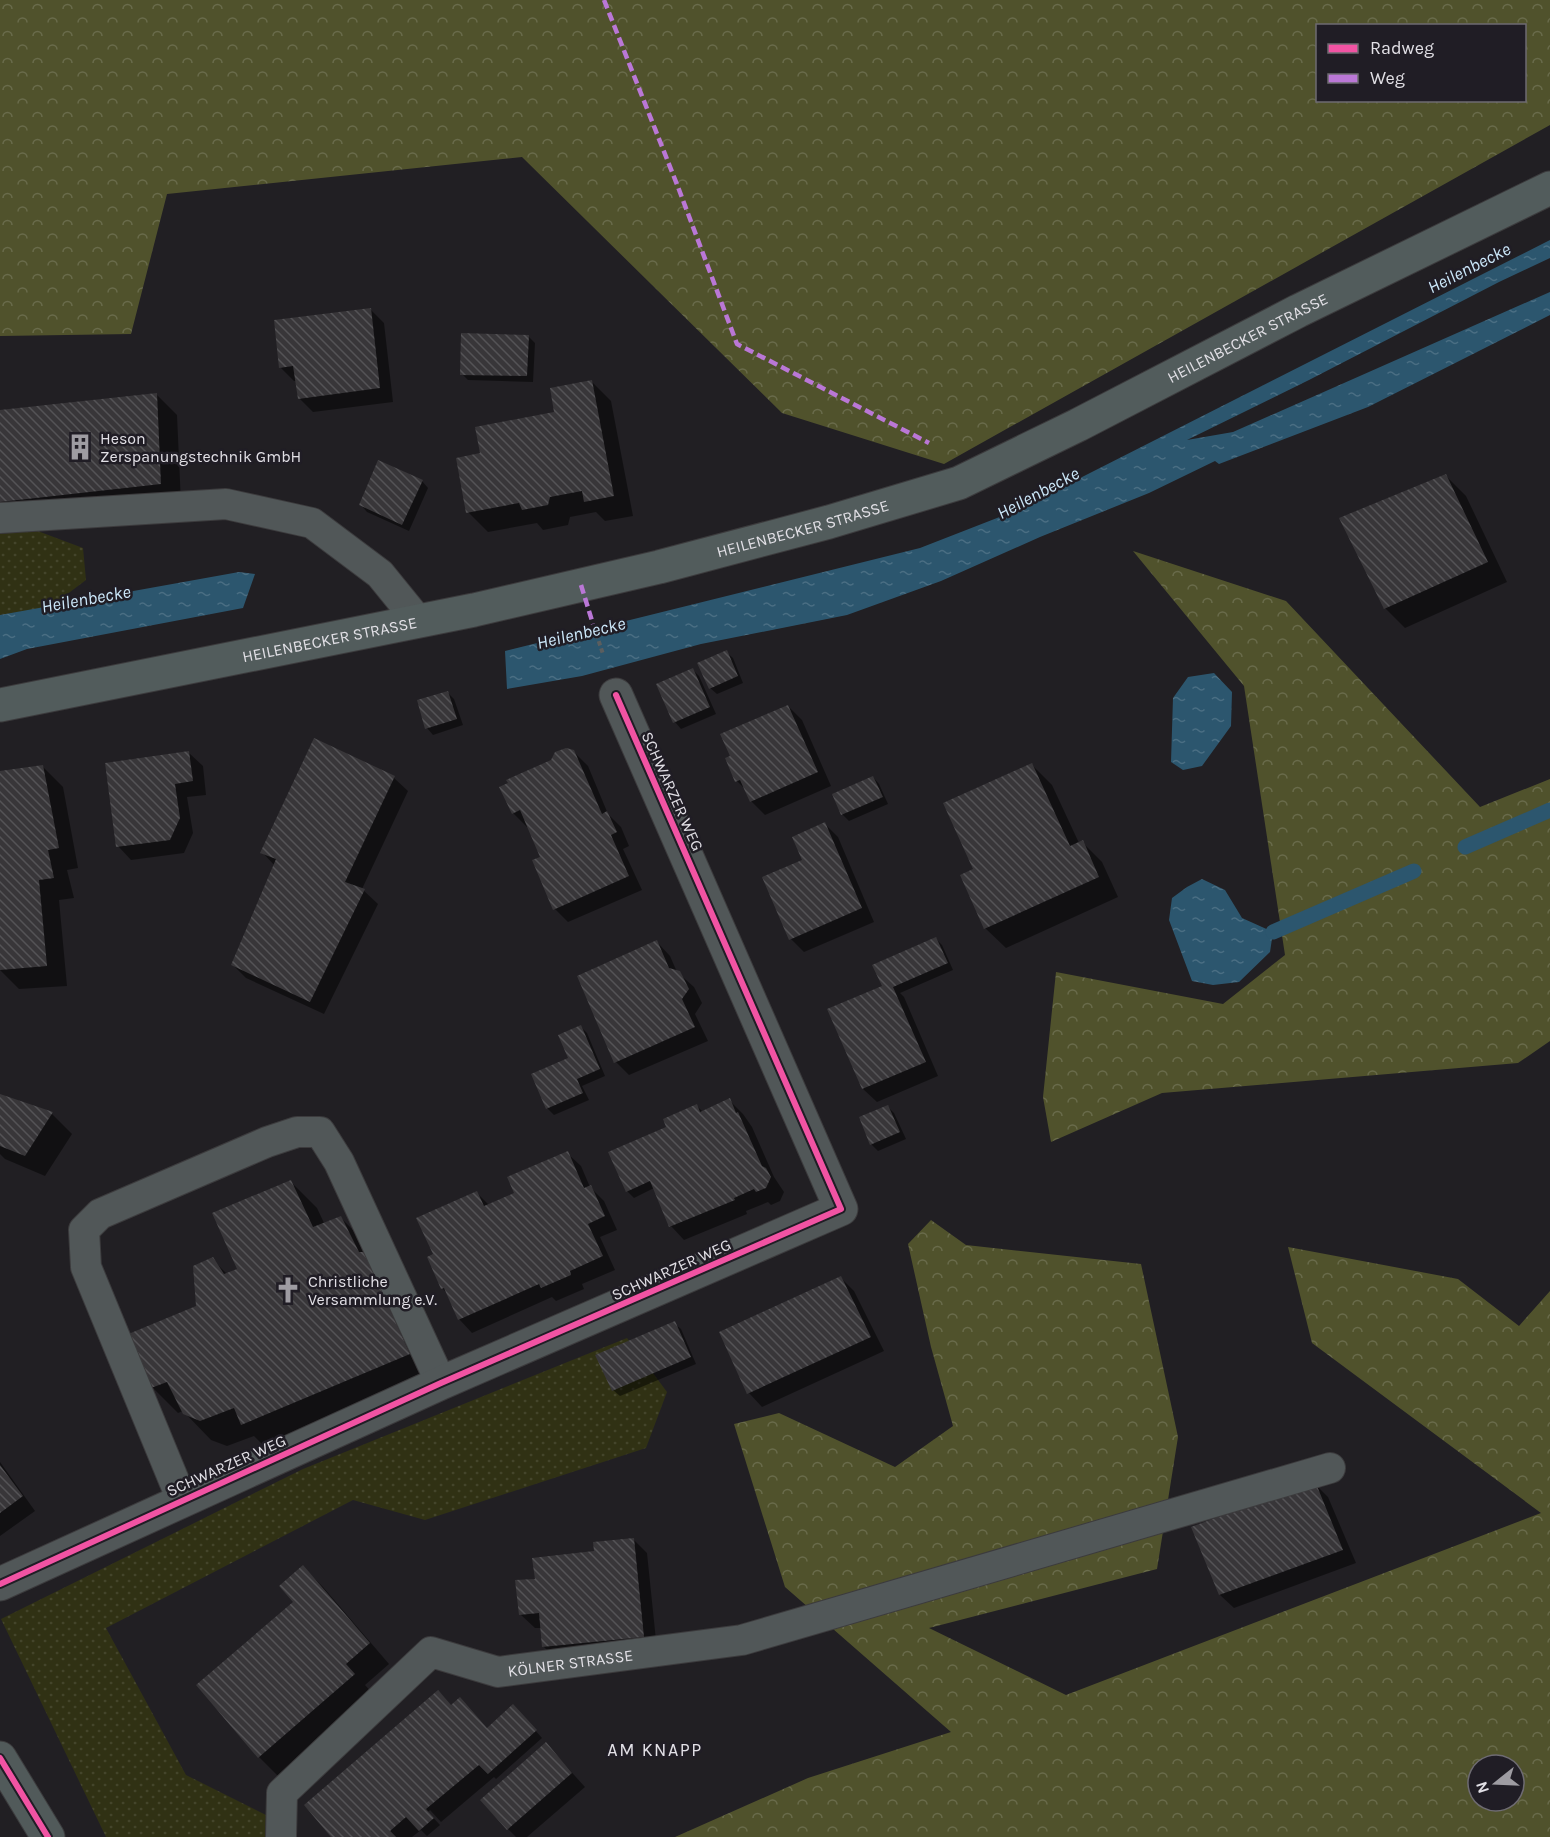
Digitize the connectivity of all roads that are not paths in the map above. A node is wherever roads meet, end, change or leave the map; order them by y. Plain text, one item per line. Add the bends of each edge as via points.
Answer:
1 (1550, 188) edge
2 (0, 518) edge
3 (419, 622) junction
4 (616, 695) dead end
5 (0, 705) edge
6 (441, 1383) junction
7 (1330, 1468) dead end
8 (182, 1500) junction
9 (0, 1584) edge
10 (0, 1758) edge
11 (48, 1837) edge
12 (281, 1837) edge

1 - 3 main road, HEILENBECKER STRASSE via 959,483 670,564
2 - 3 lane via 226,504 312,523 380,574
3 - 5 main road, HEILENBECKER STRASSE
4 - 6 street, SCHWARZER WEG via 841,1209
6 - 8 street, SCHWARZER WEG
6 - 8 lane via 339,1162 320,1132 297,1132 267,1142 100,1214 84,1230 86,1267
7 - 12 lane, KÖLNER STRASSE via 742,1640 498,1672 431,1652 282,1793
8 - 9 street, SCHWARZER WEG
10 - 11 main road

